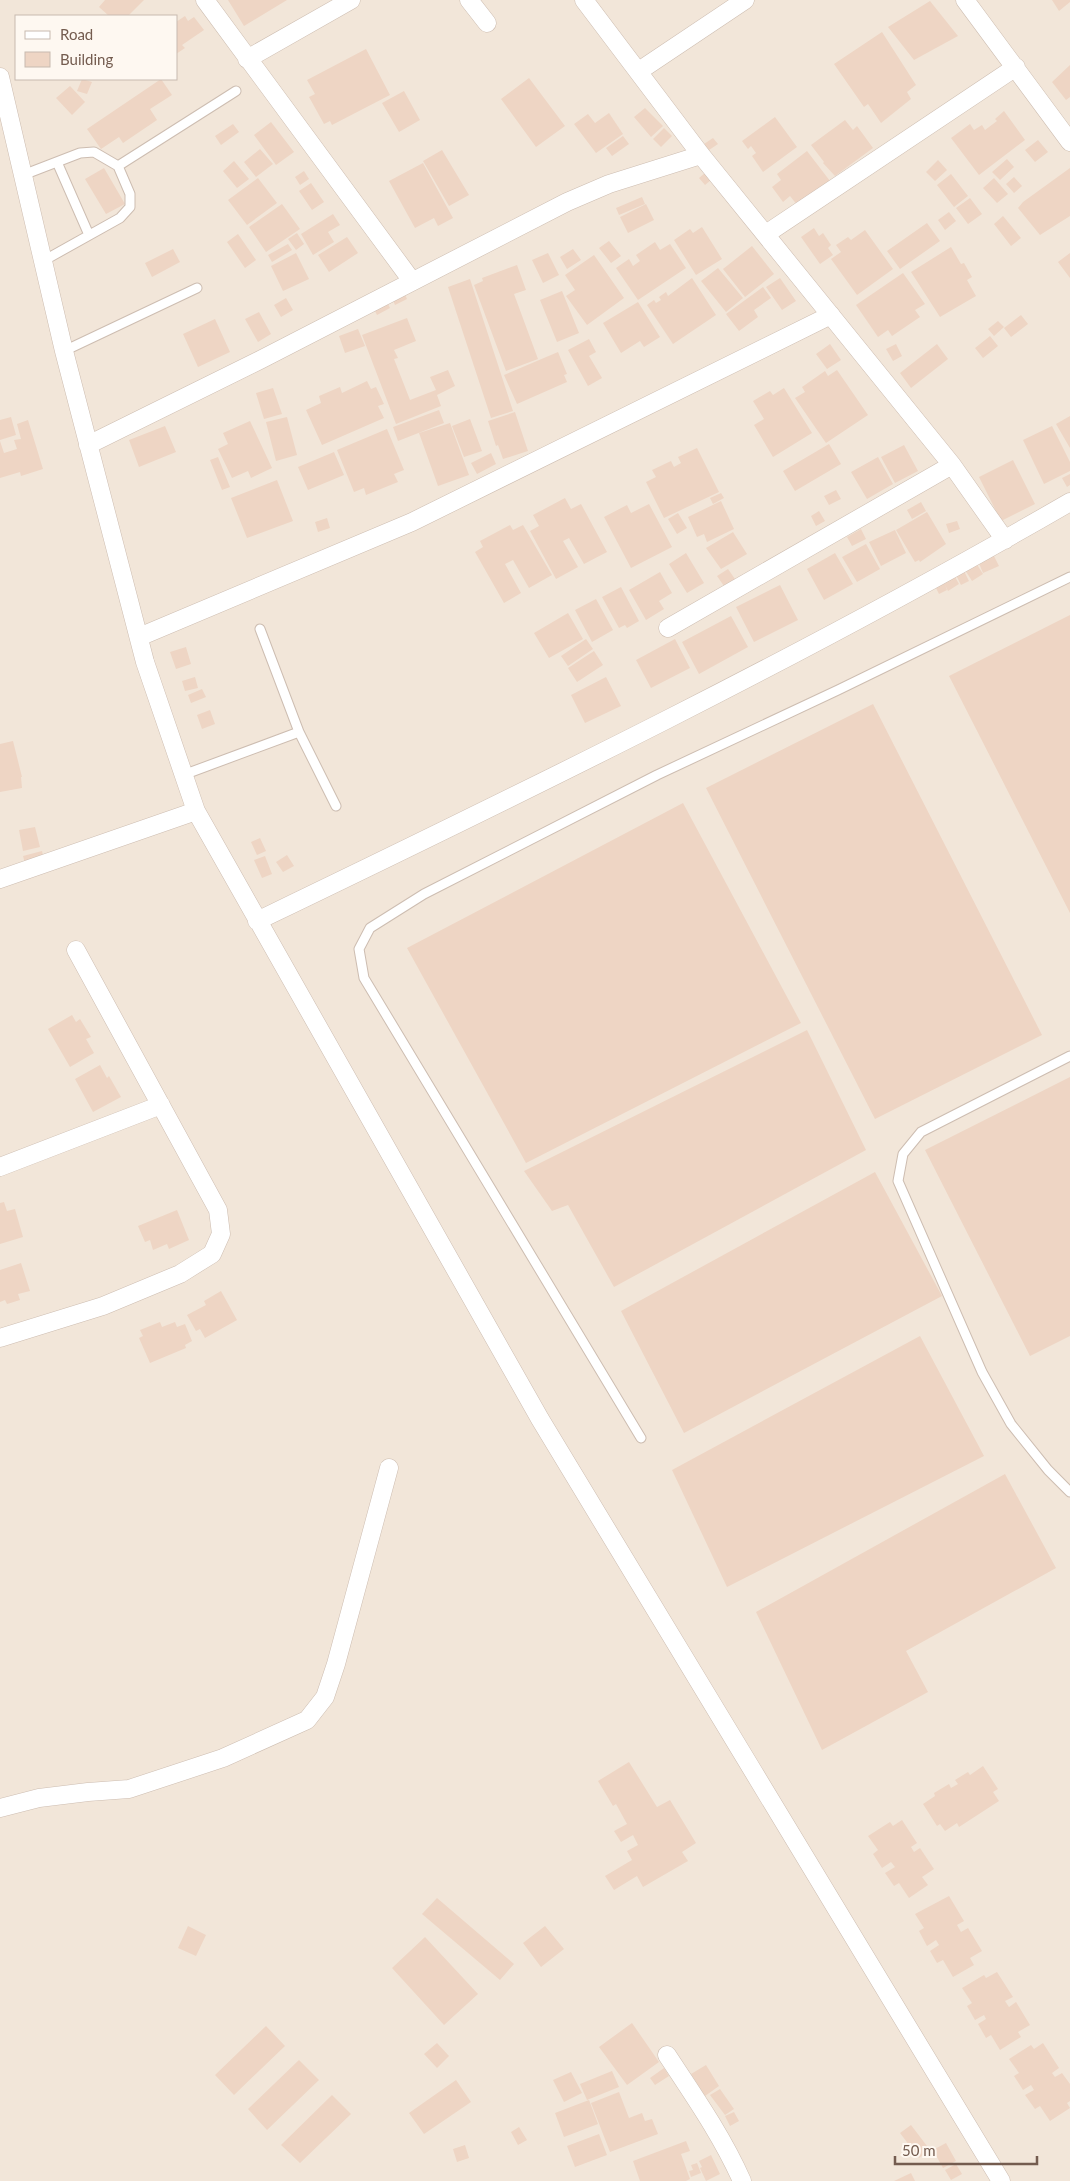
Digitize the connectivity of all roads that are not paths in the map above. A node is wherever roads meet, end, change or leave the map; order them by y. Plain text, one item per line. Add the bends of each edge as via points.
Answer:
1 (205, 0) edge
2 (351, 0) edge
3 (468, 0) edge
4 (584, 0) edge
5 (745, 0) edge
6 (965, 0) edge
7 (487, 23) dead end
8 (247, 59) junction
9 (1016, 67) junction
10 (638, 71) junction
11 (0, 77) edge
12 (236, 91) dead end
13 (1070, 142) edge
14 (702, 154) junction
15 (57, 162) junction
16 (118, 166) junction
17 (23, 175) junction
18 (766, 234) junction
19 (90, 235) junction
20 (43, 261) junction
21 (412, 281) junction
22 (197, 288) dead end
23 (831, 315) junction
24 (64, 352) junction
25 (88, 445) junction
26 (952, 465) junction
27 (1070, 502) edge
28 (1005, 540) junction
29 (1070, 577) edge
30 (260, 628) dead end
31 (668, 628) dead end
32 (139, 637) junction
33 (299, 732) junction
34 (182, 775) junction
35 (336, 806) dead end
36 (196, 811) junction
37 (0, 879) edge
38 (257, 921) junction
39 (76, 950) dead end
40 (1070, 1056) edge
41 (161, 1105) junction
42 (0, 1167) edge
43 (0, 1338) edge
44 (641, 1438) dead end
45 (390, 1468) dead end
46 (1070, 1492) edge
47 (0, 1808) edge
48 (667, 2055) dead end
49 (742, 2181) edge
50 (1001, 2181) edge

1 - 8 street
2 - 8 street
3 - 7 street
4 - 10 street
5 - 10 street
6 - 9 street
8 - 21 street
9 - 13 street
9 - 18 street
10 - 14 street
11 - 17 street
12 - 16 lane
14 - 18 street
14 - 21 street via 608,184
15 - 16 lane via 80,153 94,152
15 - 17 lane
15 - 19 lane
16 - 19 lane via 130,194 130,207 120,218
17 - 20 street
18 - 23 street
19 - 20 lane
20 - 24 street
21 - 25 street
22 - 24 lane
23 - 26 street
23 - 32 street via 412,522
24 - 25 street
25 - 32 street
26 - 28 street
26 - 31 street
27 - 28 street
28 - 38 street via 697,705
29 - 44 lane via 657,775 424,894 370,928 359,949 364,978
30 - 33 lane
32 - 34 street
33 - 34 lane
33 - 35 lane
34 - 36 street
36 - 37 street
36 - 38 street
38 - 50 street via 540,1419
39 - 41 street
40 - 46 lane via 922,1132 903,1154 898,1181 982,1372 1011,1424
41 - 42 street
41 - 43 street via 218,1210 221,1234 212,1254 180,1274 103,1306
45 - 47 street via 336,1664 325,1697 307,1720 223,1758 129,1790 40,1798
48 - 49 street via 707,2117

